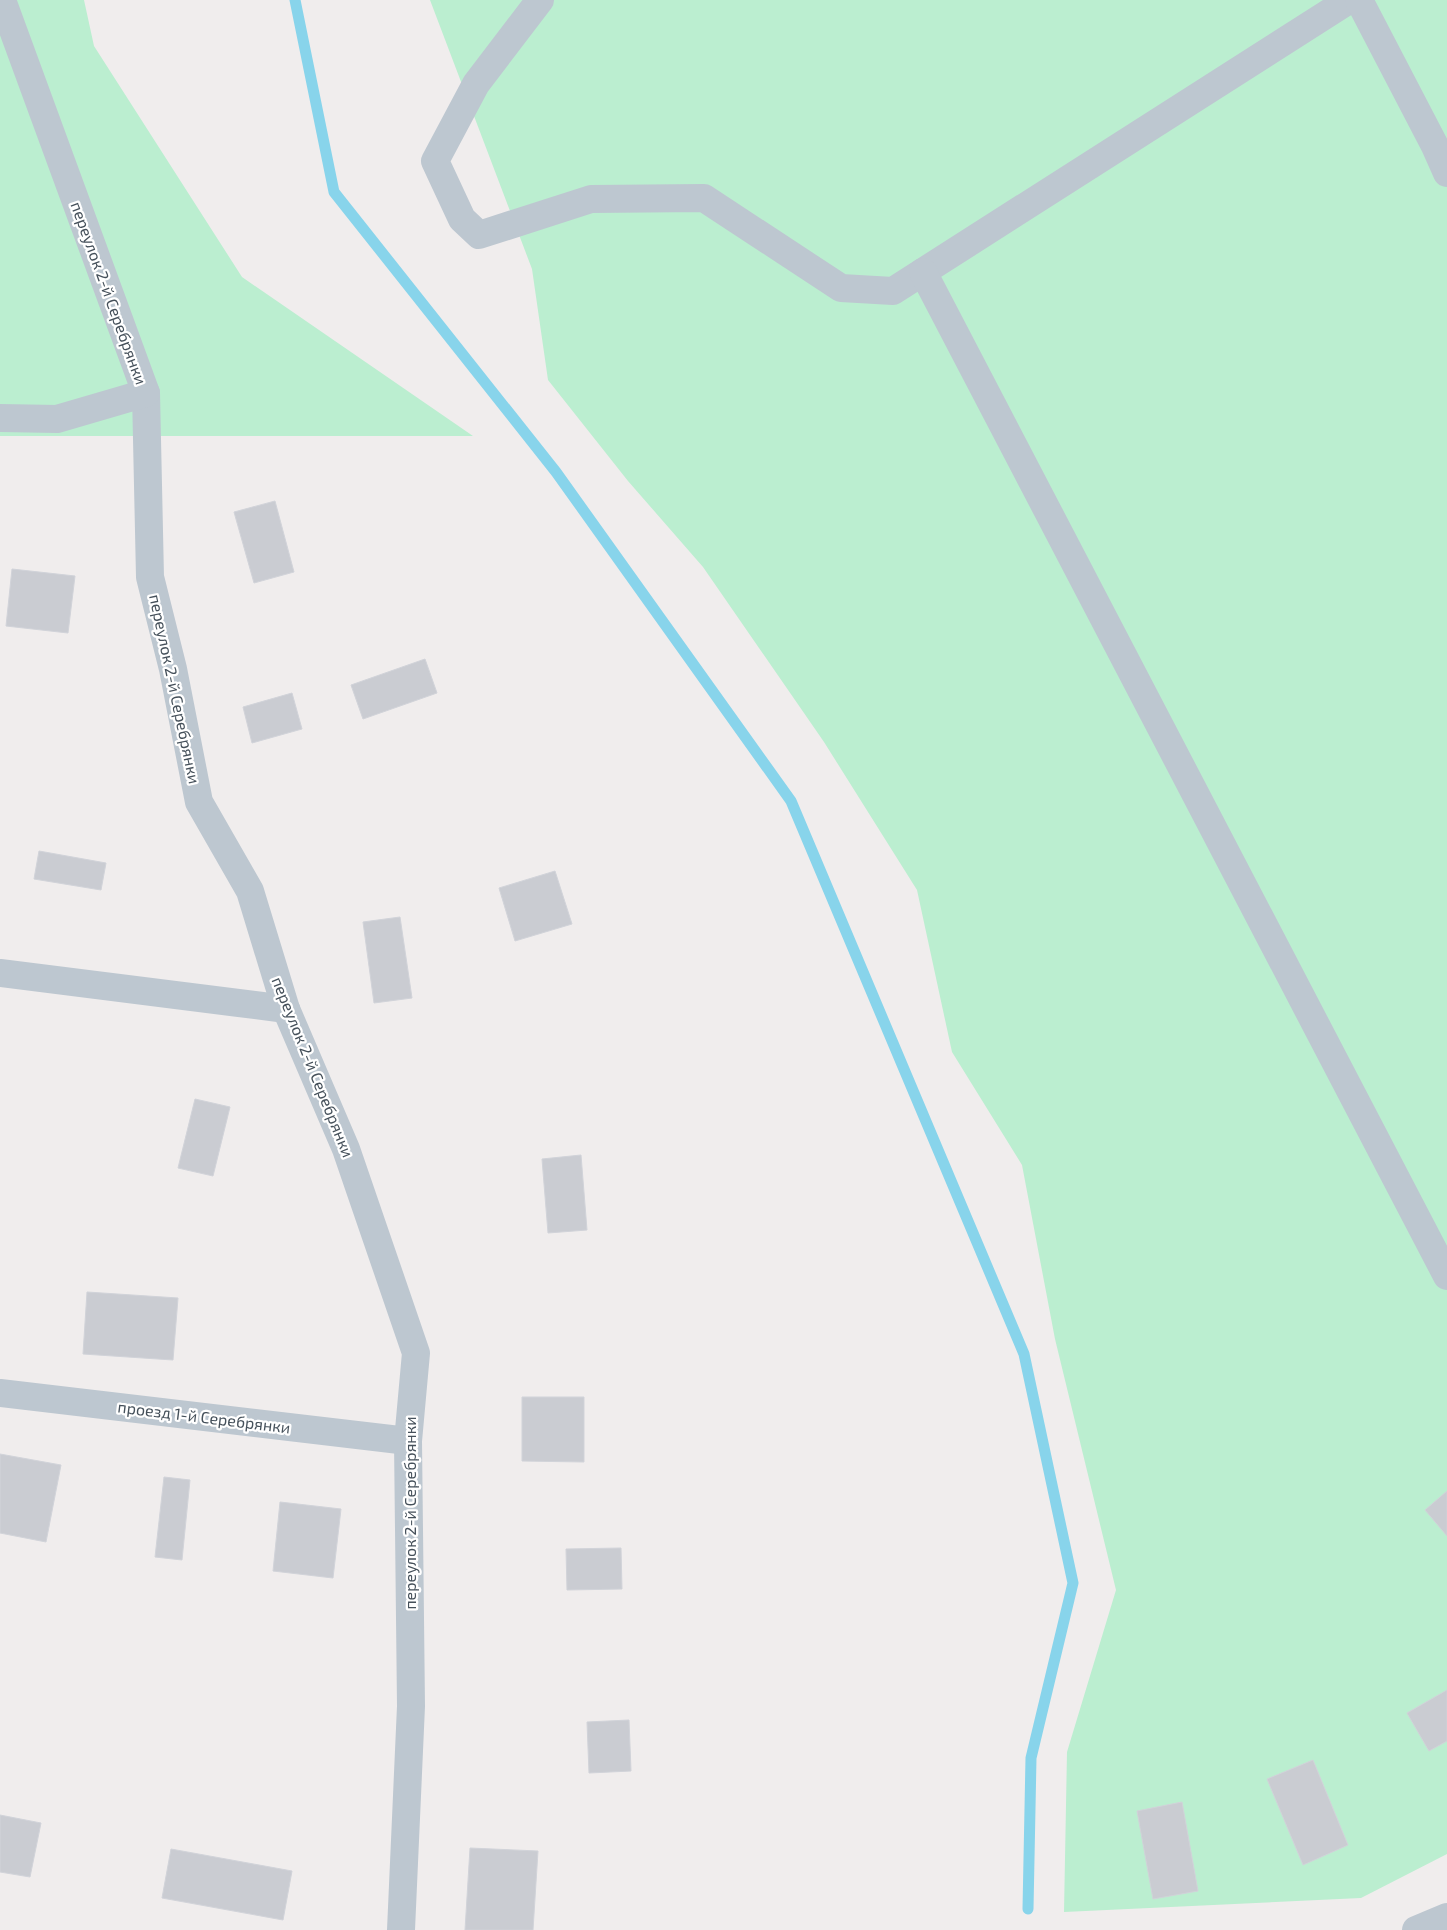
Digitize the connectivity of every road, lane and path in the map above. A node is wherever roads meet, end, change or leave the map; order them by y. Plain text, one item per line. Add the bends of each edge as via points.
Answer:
1 (2, 0) edge
2 (540, 0) edge
3 (1349, 0) edge
4 (1359, 0) edge
5 (1447, 173) edge
6 (923, 272) junction
7 (146, 393) junction
8 (0, 418) edge
9 (0, 973) edge
10 (286, 1009) junction
11 (1447, 1276) edge
12 (0, 1393) edge
13 (408, 1441) junction
14 (1447, 1917) edge
15 (401, 1930) edge
16 (1416, 1930) edge

1 - 7 street, переулок 2-й Серебрянки
2 - 6 street via 476,84 435,161 462,219 479,235 592,199 704,198 841,288 893,291
3 - 6 street
4 - 5 street
6 - 11 street
7 - 8 street via 57,419
7 - 10 street, переулок 2-й Серебрянки via 150,577 173,668 199,802 250,891
9 - 10 street
10 - 13 street, переулок 2-й Серебрянки via 346,1148 416,1353
12 - 13 street, проезд 1-й Серебрянки
13 - 15 street, переулок 2-й Серебрянки via 411,1706
14 - 16 street

